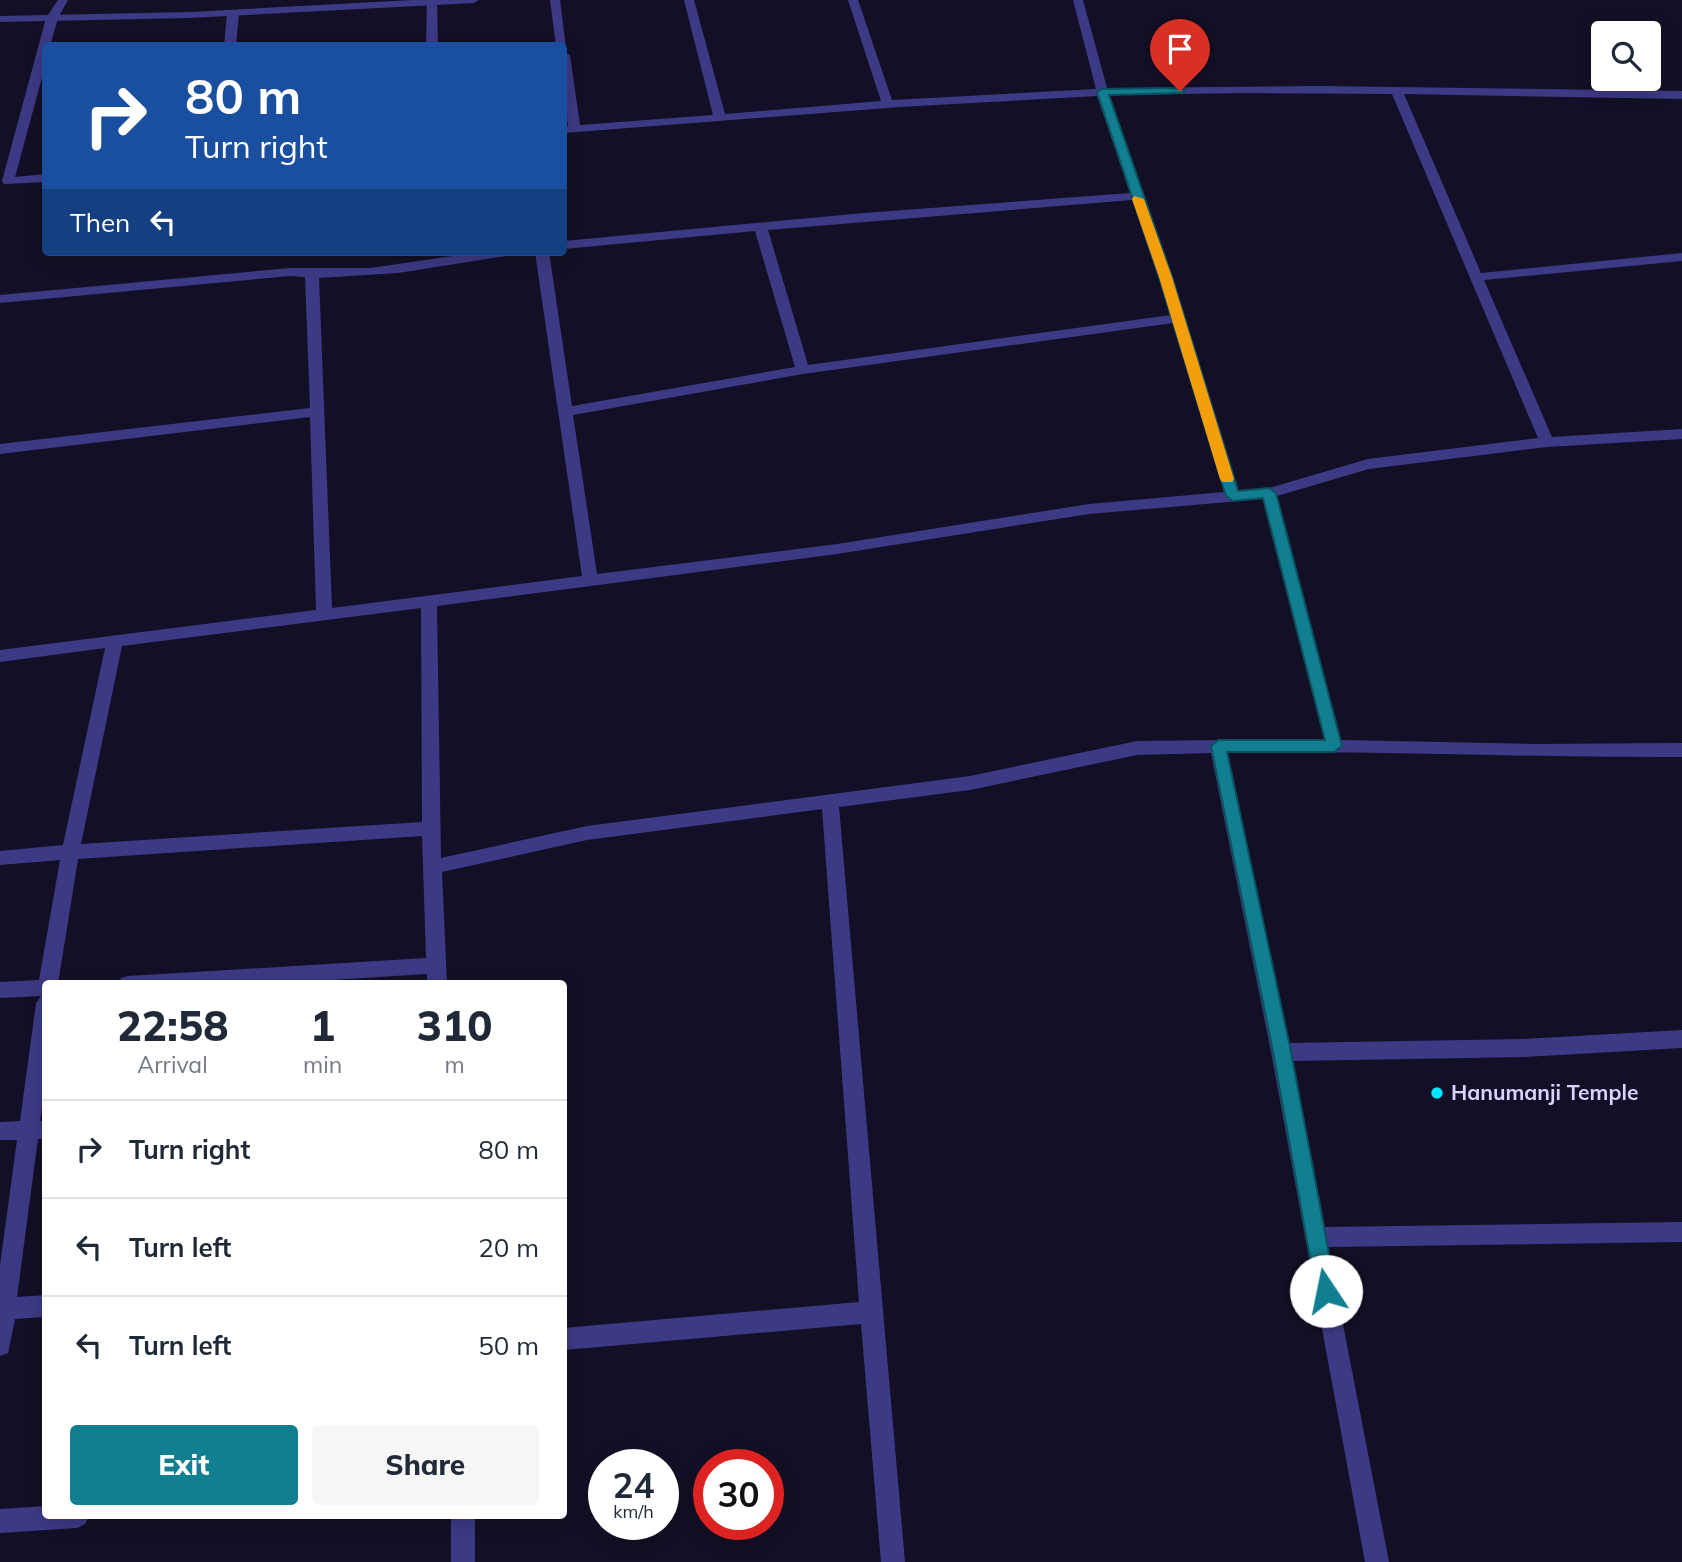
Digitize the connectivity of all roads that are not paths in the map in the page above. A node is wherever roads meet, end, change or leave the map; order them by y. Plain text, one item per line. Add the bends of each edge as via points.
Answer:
1 (63, 0) edge
2 (474, 0) edge
3 (555, 0) edge
4 (689, 0) edge
5 (853, 0) edge
6 (1078, 0) edge
7 (432, 1) edge
8 (233, 13) junction
9 (52, 18) junction
10 (0, 19) edge
11 (46, 42) edge
12 (230, 42) edge
13 (432, 42) edge
14 (561, 42) edge
15 (42, 55) edge
16 (1102, 92) junction
17 (1397, 92) junction
18 (1682, 95) edge
19 (567, 100) edge
20 (888, 105) junction
21 (720, 119) junction
22 (569, 130) edge
23 (42, 178) edge
24 (1137, 196) junction
25 (760, 226) junction
26 (567, 245) edge
27 (472, 256) edge
28 (543, 256) edge
29 (1682, 257) edge
30 (312, 275) junction
31 (1476, 277) junction
32 (0, 299) edge
33 (1178, 318) junction
34 (803, 370) junction
35 (317, 412) junction
36 (566, 412) junction
37 (1682, 434) edge
38 (1547, 442) junction
39 (0, 449) edge
40 (1269, 493) junction
41 (1233, 496) junction
42 (590, 579) junction
43 (429, 600) junction
44 (324, 615) junction
45 (114, 642) junction
46 (0, 656) edge
47 (1218, 746) junction
48 (1334, 746) junction
49 (1682, 750) edge
50 (830, 802) junction
51 (431, 828) junction
52 (71, 851) junction
53 (0, 858) edge
54 (432, 867) junction
55 (437, 974) edge
56 (49, 980) edge
57 (252, 980) edge
58 (42, 988) edge
59 (0, 990) edge
60 (1682, 1039) edge
61 (1282, 1052) junction
62 (42, 1054) edge
63 (36, 1130) edge
64 (0, 1131) edge
65 (1682, 1232) edge
66 (1316, 1237) junction
67 (42, 1306) edge
68 (2, 1309) edge
69 (871, 1312) junction
70 (567, 1339) edge
71 (0, 1345) edge
72 (42, 1518) edge
73 (463, 1519) edge
74 (0, 1521) edge
75 (463, 1562) edge
76 (894, 1562) edge
77 (1377, 1562) edge

1 - 9 street
2 - 7 street
3 - 14 street
4 - 21 street
5 - 20 street
6 - 16 street
7 - 8 street
7 - 13 street
8 - 9 street
8 - 12 street
9 - 10 street
9 - 11 street
15 - 23 street via 8,181
16 - 17 street
16 - 20 street
16 - 24 street
17 - 18 street
17 - 31 street
19 - 22 street
20 - 21 street
21 - 22 street
24 - 25 street
24 - 33 street
25 - 26 street
25 - 34 street
27 - 30 street
28 - 36 street
29 - 31 street
30 - 32 street via 290,272
30 - 35 street
31 - 38 street
33 - 34 street
33 - 41 street
34 - 36 street
35 - 39 street
35 - 44 street
36 - 42 street
37 - 38 street
38 - 40 street via 1368,464
40 - 41 street
40 - 48 street
41 - 42 street via 1089,509 837,549
42 - 43 street
43 - 44 street
43 - 51 street
44 - 45 street
45 - 46 street
45 - 52 street
47 - 48 street
47 - 50 street via 1137,748 970,783
47 - 61 street
48 - 49 street
50 - 54 street via 587,833
50 - 69 street
51 - 52 street
51 - 54 street
52 - 53 street
52 - 56 street
54 - 55 street
55 - 57 street
58 - 59 street
60 - 61 street via 1524,1048
61 - 66 street
62 - 63 street
63 - 64 street
63 - 68 street
65 - 66 street
66 - 77 street
67 - 68 street
68 - 71 street
69 - 70 street
69 - 76 street
72 - 74 street
73 - 75 street

